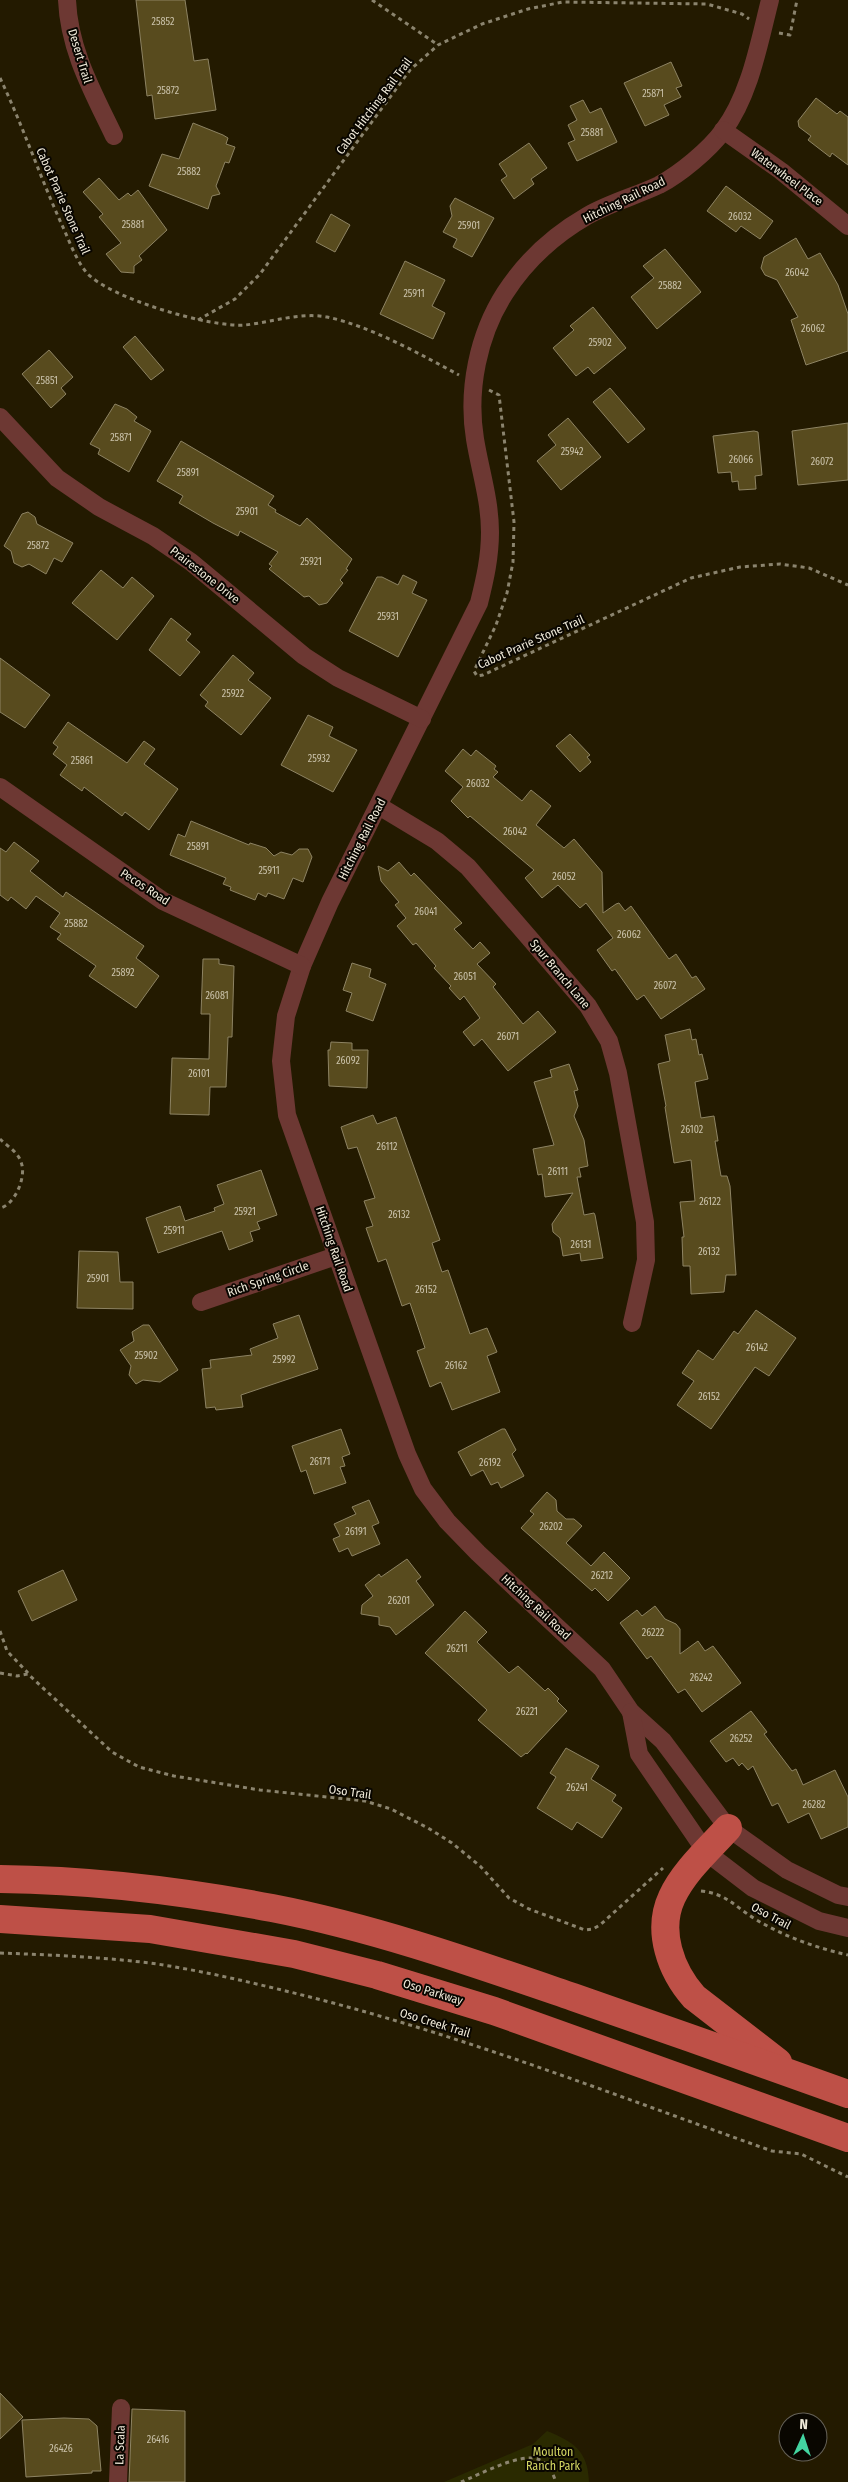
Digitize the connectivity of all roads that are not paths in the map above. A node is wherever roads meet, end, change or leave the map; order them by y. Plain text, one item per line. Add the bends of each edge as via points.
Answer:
1 (67, 0) edge
2 (770, 0) edge
3 (723, 130) junction
4 (114, 136) dead end
5 (848, 226) edge
6 (0, 417) edge
7 (422, 719) junction
8 (0, 787) edge
9 (378, 806) junction
10 (302, 966) junction
11 (336, 1256) junction
12 (200, 1302) dead end
13 (632, 1323) dead end
14 (631, 1712) junction
15 (728, 1828) junction
16 (706, 1852) junction
17 (0, 1879) edge
18 (848, 1897) edge
19 (0, 1920) edge
20 (848, 1928) edge
21 (794, 2075) junction
22 (848, 2094) edge
23 (848, 2138) edge
24 (121, 2408) dead end
25 (118, 2482) edge

1 - 4 street, Desert Trail via 73,40 84,78
2 - 3 street, Hitching Rail Road via 755,63
3 - 5 street, Waterwheel Place via 781,171
3 - 7 street, Hitching Rail Road via 700,155 662,184 587,216 539,250 504,294 482,342 474,382 475,437 490,531 488,565 479,603
6 - 7 street, Prairestone Drive via 57,478 191,562 304,656 338,678
7 - 9 street, Hitching Rail Road
8 - 10 street, Pecos Road via 163,901
9 - 10 street, Hitching Rail Road
9 - 13 street, Spur Branch Lane via 437,841 468,867 588,1006 609,1041 618,1073 645,1222 646,1260
10 - 11 street, Hitching Rail Road via 286,1016 281,1062 287,1115
11 - 12 street, Rich Spring Circle
11 - 14 street, Hitching Rail Road via 407,1454 423,1489 478,1553 602,1669
14 - 15 street, Hitching Rail Road via 663,1741
14 - 16 street, Hitching Rail Road via 639,1754
15 - 16 main road
15 - 18 street, Hitching Rail Road via 787,1870
16 - 20 street, Hitching Rail Road via 753,1888 819,1921
16 - 21 main road via 681,1883 666,1916 668,1950 674,1967 694,1997
17 - 21 main road via 126,1887 197,1896 340,1923 470,1961
19 - 23 main road, Oso Parkway via 150,1929 294,1954 377,1975 494,2011
21 - 22 main road
24 - 25 street, La Scala

